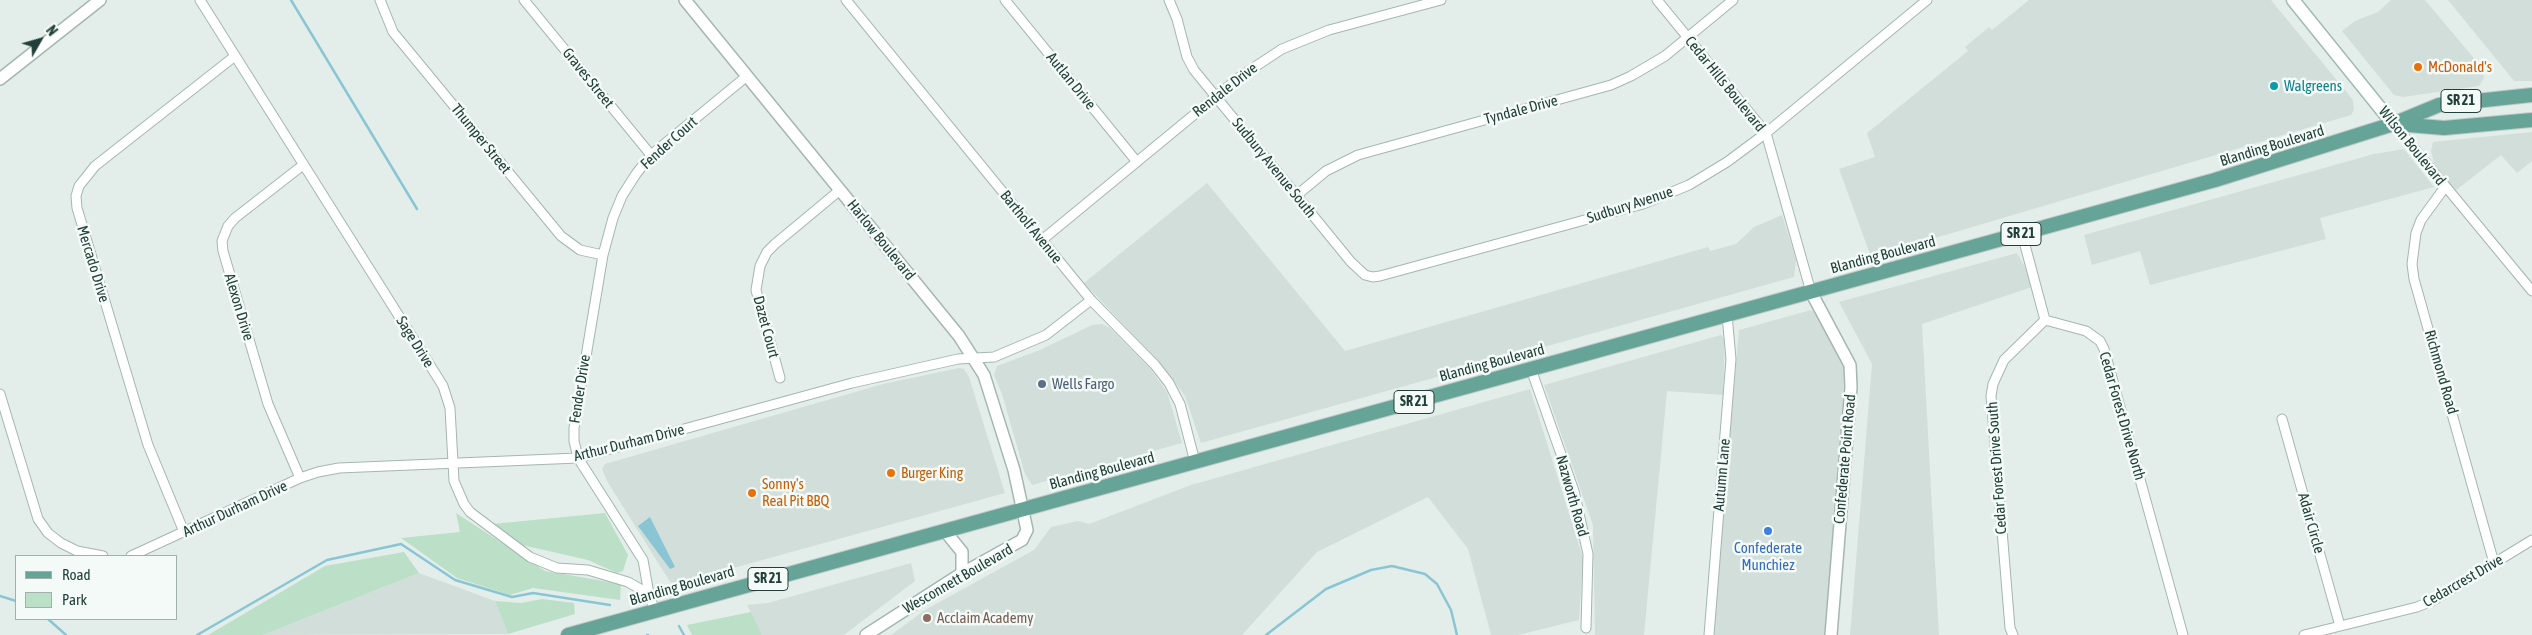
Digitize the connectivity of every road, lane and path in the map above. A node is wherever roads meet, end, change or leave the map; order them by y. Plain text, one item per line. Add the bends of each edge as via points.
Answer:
1 (100, 0) edge
2 (200, 0) edge
3 (380, 0) edge
4 (524, 0) edge
5 (685, 0) edge
6 (846, 0) edge
7 (1005, 0) edge
8 (1168, 0) edge
9 (1441, 0) edge
10 (1657, 0) edge
11 (1733, 0) edge
12 (1927, 0) edge
13 (2294, 0) edge
14 (1688, 37) junction
15 (235, 56) junction
16 (747, 76) junction
17 (0, 79) edge
18 (2532, 95) edge
19 (1216, 97) junction
20 (2532, 120) edge
21 (2394, 124) junction
22 (1766, 133) junction
23 (651, 155) junction
24 (1137, 162) junction
25 (303, 165) junction
26 (2445, 186) junction
27 (840, 190) junction
28 (1297, 195) junction
29 (2022, 234) junction
30 (1042, 240) junction
31 (603, 255) junction
32 (1365, 275) joint
33 (2532, 291) edge
34 (1811, 292) junction
35 (1090, 300) junction
36 (1727, 315) junction
37 (2045, 320) junction
38 (974, 358) junction
39 (1531, 370) junction
40 (780, 378) dead end
41 (0, 394) edge
42 (2282, 419) dead end
43 (578, 458) junction
44 (1195, 462) junction
45 (453, 463) junction
46 (300, 478) junction
47 (1024, 510) junction
48 (945, 531) junction
49 (184, 532) junction
50 (2532, 540) edge
51 (98, 555) edge
52 (133, 555) edge
53 (2494, 563) junction
54 (962, 573) junction
55 (649, 594) junction
56 (655, 612) junction
57 (2340, 626) junction
58 (1586, 628) dead end
59 (568, 635) edge
60 (866, 635) edge
61 (1709, 635) edge
62 (1831, 635) edge
63 (2013, 635) edge
64 (2183, 635) edge
65 (2304, 635) edge

1 - 17 street
2 - 15 street, Sage Drive
3 - 31 street, Thumper Street via 393,32 561,236 580,250
4 - 23 street, Graves Street
5 - 16 street, Harlow Boulevard
6 - 30 street, Bartholf Avenue
7 - 24 street, Autlan Drive
8 - 19 street, Sudbury Avenue South via 1177,19 1187,57
9 - 19 street, Rendale Drive via 1307,38 1261,62
10 - 14 street, Cedar Hills Boulevard
11 - 14 street, Tyndale Drive
12 - 22 street, Sudbury Avenue
13 - 21 main road, Wilson Boulevard
14 - 22 street, Cedar Hills Boulevard
14 - 28 street, Tyndale Drive via 1649,66 1611,85 1358,155 1326,172
15 - 25 street, Sage Drive
15 - 49 street, Mercado Drive via 95,166 79,186 76,196 148,445
16 - 23 street, Fender Court
16 - 27 street, Harlow Boulevard
18 - 21 main road, Blanding Boulevard / SR 21 via 2439,105
19 - 24 street, Rendale Drive
19 - 28 street, Sudbury Avenue South
20 - 21 main road, Blanding Boulevard / SR 21 via 2444,128
21 - 26 street, Wilson Boulevard
21 - 29 main road, Blanding Boulevard / SR 21 via 2215,180
22 - 32 street, Sudbury Avenue via 1710,174 1643,204 1380,276
22 - 34 street, Cedar Hills Boulevard
23 - 31 street, Fender Court via 622,196
24 - 30 street, Rendale Drive
25 - 45 street, Sage Drive via 443,386 450,408
25 - 46 street, Alexon Drive via 235,218 222,241 268,404
26 - 33 street, Wilson Boulevard
26 - 53 street, Richmond Road via 2421,220 2412,264
27 - 38 street, Harlow Boulevard
27 - 40 street, Dazet Court via 775,244 760,266 756,290
28 - 32 street, Sudbury Avenue South
29 - 34 main road, Blanding Boulevard / SR 21
29 - 37 street
30 - 35 street, Bartholf Avenue
31 - 43 street, Fender Drive via 574,428
34 - 36 main road, Blanding Boulevard / SR 21
34 - 62 street, Confederate Point Road via 1848,360 1852,387
35 - 38 street, Arthur Durham Drive via 1063,324 1033,343 994,357
35 - 44 street, Bartholf Avenue via 1169,383 1180,404
36 - 39 main road, Blanding Boulevard / SR 21
36 - 61 street, Autumn Lane via 1732,359
37 - 63 street, Cedar Forest Drive South via 2004,360 1992,390
37 - 64 street, Cedar Forest Drive North via 2086,331 2100,341 2104,349
38 - 43 street, Arthur Durham Drive via 852,383
38 - 47 street, Harlow Boulevard via 992,394
39 - 44 main road, Blanding Boulevard / SR 21
39 - 58 street, Nazworth Road via 1574,491 1588,554
41 - 51 street via 38,519 61,543 77,551
42 - 57 street, Adair Circle
43 - 45 street, Arthur Durham Drive
43 - 55 street, Fender Drive via 643,560
44 - 47 main road, Blanding Boulevard / SR 21
45 - 46 street, Arthur Durham Drive via 339,468
45 - 55 street, Sage Drive via 458,494 470,512 530,557 557,568 604,573
46 - 49 street, Arthur Durham Drive
47 - 48 main road, Blanding Boulevard / SR 21
47 - 54 street, Wesconnett Boulevard via 1027,530 1022,540
48 - 54 street via 962,552
48 - 56 main road, Blanding Boulevard / SR 21
49 - 52 street, Arthur Durham Drive
50 - 53 street, Cedarcrest Drive
53 - 57 street, Cedarcrest Drive via 2417,607
54 - 60 street, Wesconnett Boulevard
55 - 56 street
56 - 59 main road, Blanding Boulevard / SR 21
57 - 65 street, Cedarcrest Drive

